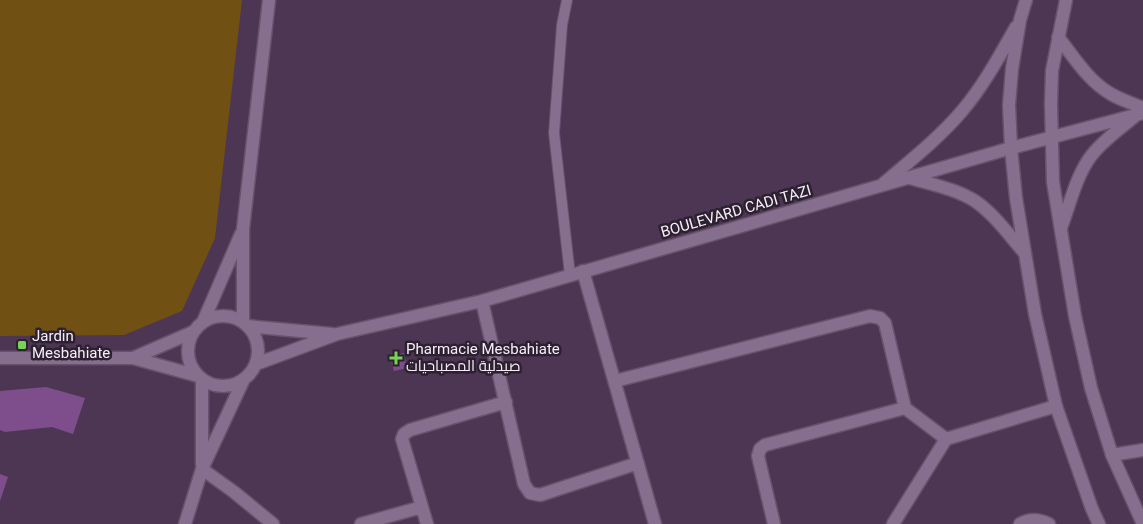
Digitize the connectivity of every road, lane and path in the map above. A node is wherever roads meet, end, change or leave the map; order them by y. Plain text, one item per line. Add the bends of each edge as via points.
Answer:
1 (269, 0) edge
2 (567, 0) edge
3 (1026, 0) edge
4 (1066, 0) edge
5 (1020, 20) junction
6 (1058, 37) junction
7 (1141, 111) edge
8 (1052, 136) junction
9 (1011, 148) junction
10 (910, 178) junction
11 (880, 186) junction
12 (243, 230) junction
13 (1061, 230) junction
14 (1023, 251) junction
15 (583, 271) junction
16 (570, 275) junction
17 (482, 301) junction
18 (203, 322) junction
19 (245, 324) junction
20 (193, 332) junction
21 (337, 334) junction
22 (0, 358) edge
23 (133, 358) junction
24 (256, 364) junction
25 (200, 378) junction
26 (243, 381) junction
27 (615, 381) junction
28 (506, 402) junction
29 (1056, 406) junction
30 (906, 408) junction
31 (946, 439) junction
32 (1143, 450) edge
33 (1112, 455) junction
34 (638, 463) junction
35 (202, 469) junction
36 (422, 507) junction
37 (185, 524) edge
38 (273, 524) edge
39 (361, 524) edge
40 (427, 524) edge
41 (655, 524) edge
42 (774, 524) edge
43 (893, 524) edge
44 (1020, 524) edge
45 (1049, 524) edge
46 (1099, 524) edge
47 (1142, 524) edge

1 - 12 main road
2 - 16 lane via 562,25 554,133
3 - 5 main road
4 - 6 main road
5 - 9 main road via 1009,105
5 - 11 main road via 987,77 963,110 931,143
6 - 7 main road via 1097,85
6 - 8 main road via 1052,71
7 - 8 main road, BOULEVARD CADI TAZI
7 - 13 main road via 1090,156
8 - 9 main road, BOULEVARD CADI TAZI
8 - 13 main road via 1053,182
9 - 10 main road, BOULEVARD CADI TAZI
9 - 14 main road
10 - 11 main road, BOULEVARD CADI TAZI
10 - 14 main road via 952,190 975,201 993,216
11 - 15 main road, BOULEVARD CADI TAZI
12 - 18 main road
12 - 19 main road
13 - 33 main road via 1091,388
14 - 29 main road
15 - 16 main road, BOULEVARD CADI TAZI
15 - 27 main road
16 - 17 main road, BOULEVARD CADI TAZI
17 - 21 main road, BOULEVARD CADI TAZI
17 - 28 main road
18 - 19 main road via 223,316
18 - 20 main road
19 - 21 main road, BOULEVARD CADI TAZI
19 - 24 main road via 258,343
20 - 23 main road
20 - 25 main road via 188,343 188,355
21 - 24 main road, BOULEVARD CADI TAZI
22 - 23 main road
23 - 25 main road
24 - 26 main road
25 - 26 main road via 215,386
25 - 35 main road
26 - 35 main road
27 - 30 main road via 870,316 880,318 885,324
27 - 34 main road
28 - 34 main road via 524,484 530,493 540,495
28 - 36 main road via 404,434 402,439
29 - 31 main road
29 - 46 main road
30 - 31 main road
30 - 42 main road via 760,449 758,456
31 - 43 main road
32 - 33 main road
33 - 47 main road
34 - 41 main road
35 - 37 main road
35 - 38 main road
36 - 39 main road
36 - 40 main road
44 - 45 main road via 1027,520

